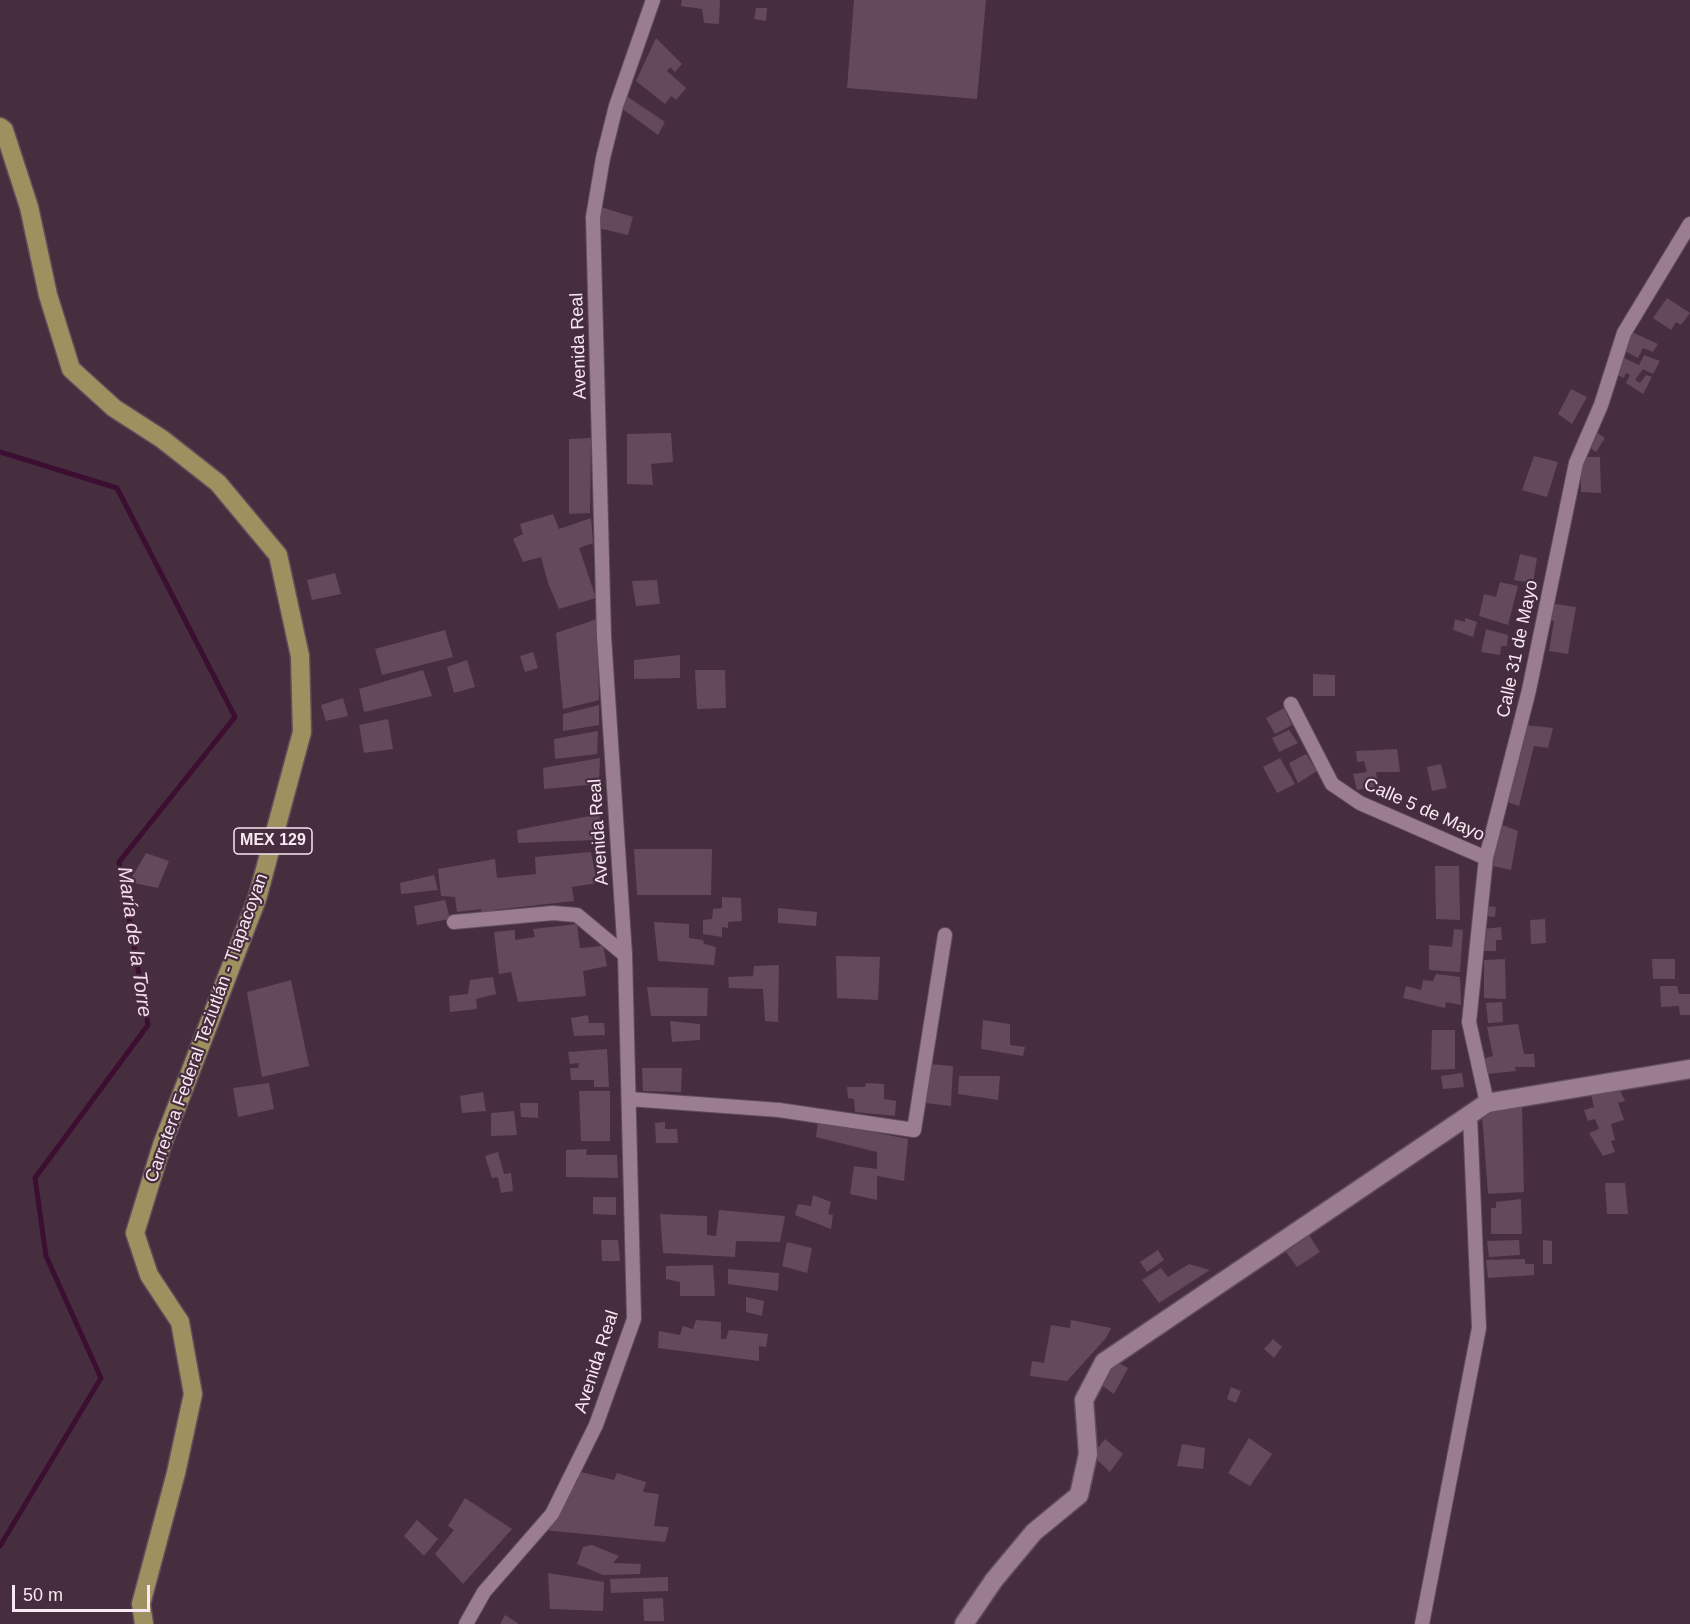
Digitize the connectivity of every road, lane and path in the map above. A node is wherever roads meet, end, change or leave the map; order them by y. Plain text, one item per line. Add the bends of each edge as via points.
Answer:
1 (653, 0) edge
2 (0, 127) edge
3 (1690, 224) edge
4 (1292, 704) dead end
5 (1486, 858) junction
6 (454, 922) dead end
7 (945, 935) dead end
8 (625, 955) junction
9 (1690, 1069) edge
10 (629, 1099) junction
11 (1487, 1103) junction
12 (1470, 1116) junction
13 (144, 1624) edge
14 (466, 1624) edge
15 (964, 1624) edge
16 (1422, 1624) edge

1 - 8 street, Avenida Real via 616,106 593,216 604,636
2 - 13 main road, Carretera Federal Teziutlán - Tlapacoyan / MEX 129 via 29,207 48,295 71,369 114,408 218,483 278,555 300,656 302,732 257,899 162,1145 135,1233 149,1275 180,1323 193,1395 141,1604
3 - 5 street, Calle 31 de Mayo via 1624,333 1601,405 1576,463 1529,690
4 - 5 street, Calle 5 de Mayo via 1332,784 1360,803
5 - 11 street, Calle 31 de Mayo via 1470,1022
6 - 8 street via 553,913 577,915
7 - 10 street via 915,1130 779,1110
8 - 10 street, Avenida Real
9 - 11 street
10 - 14 street, Avenida Real via 634,1319 596,1425 552,1514 484,1592
11 - 12 street
12 - 15 street via 1104,1362 1084,1400 1088,1454 1079,1495 1034,1532
12 - 16 street via 1479,1328

